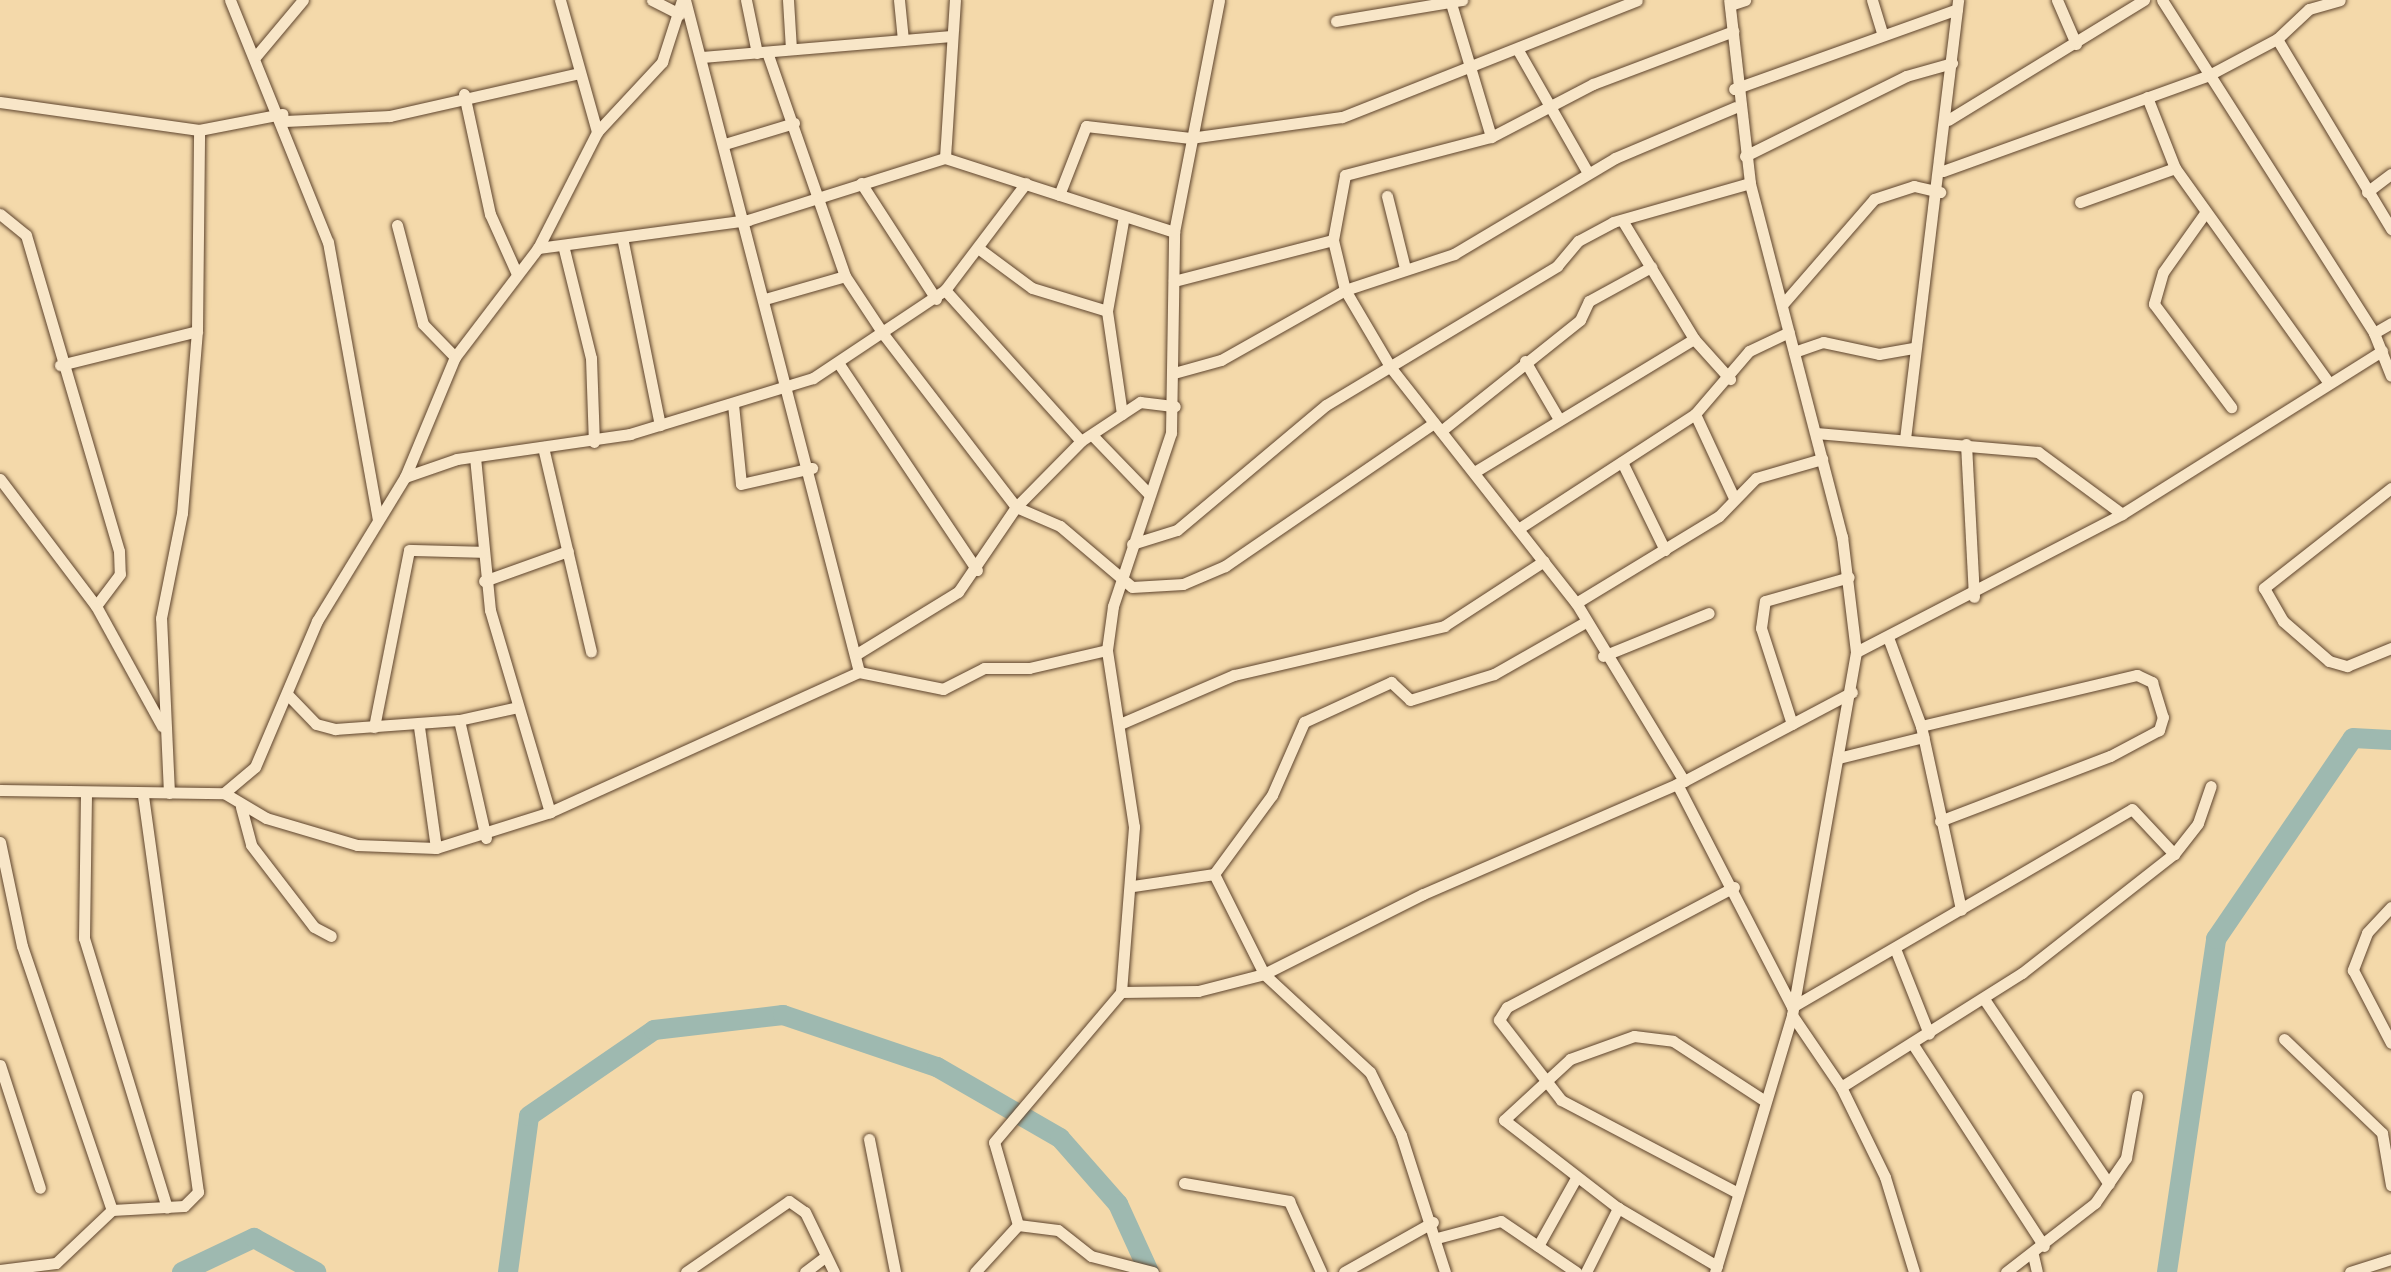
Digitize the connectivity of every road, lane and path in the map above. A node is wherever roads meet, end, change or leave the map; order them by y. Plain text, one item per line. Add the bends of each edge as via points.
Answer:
1 (230, 0) edge
2 (303, 0) edge
3 (560, 0) edge
4 (652, 0) edge
5 (684, 0) edge
6 (746, 0) edge
7 (788, 0) edge
8 (899, 0) edge
9 (954, 0) edge
10 (1219, 0) edge
11 (1636, 0) edge
12 (1745, 0) edge
13 (1872, 0) edge
14 (2057, 0) edge
15 (2144, 0) edge
16 (2162, 0) edge
17 (2340, 0) edge
18 (1454, 1) edge
19 (1730, 3) edge
20 (1958, 4) edge
21 (680, 14) junction
22 (1336, 20) dead end
23 (1733, 32) junction
24 (1882, 32) junction
25 (951, 36) junction
26 (2277, 39) junction
27 (904, 40) junction
28 (2076, 44) junction
29 (791, 50) junction
30 (762, 52) junction
31 (1520, 52) junction
32 (256, 56) junction
33 (702, 57) junction
34 (1952, 63) junction
35 (579, 73) junction
36 (1468, 73) junction
37 (2209, 75) junction
38 (1734, 89) junction
39 (464, 94) junction
40 (2147, 97) junction
41 (0, 102) edge
42 (1552, 107) junction
43 (1736, 107) junction
44 (284, 117) junction
45 (1948, 120) junction
46 (794, 123) junction
47 (199, 130) junction
48 (596, 132) junction
49 (1490, 137) junction
50 (1190, 138) junction
51 (728, 143) junction
52 (1746, 156) junction
53 (945, 158) junction
54 (2174, 168) junction
55 (1943, 171) junction
56 (1588, 173) junction
57 (2391, 174) edge
58 (1026, 183) junction
59 (1750, 183) junction
60 (861, 184) junction
61 (1940, 192) junction
62 (2367, 192) junction
63 (822, 195) junction
64 (1059, 196) junction
65 (1386, 196) dead end
66 (2080, 202) dead end
67 (2205, 212) junction
68 (0, 214) edge
69 (748, 220) junction
70 (1123, 220) junction
71 (1622, 220) junction
72 (397, 225) dead end
73 (2391, 229) edge
74 (1174, 232) junction
75 (622, 237) junction
76 (1333, 240) junction
77 (563, 245) junction
78 (538, 248) junction
79 (982, 251) junction
80 (1651, 267) junction
81 (1406, 268) junction
82 (517, 274) junction
83 (845, 276) junction
84 (1174, 281) junction
85 (1345, 290) junction
86 (941, 294) junction
87 (765, 300) junction
88 (1782, 305) junction
89 (1107, 310) junction
90 (2391, 323) edge
91 (197, 330) junction
92 (1789, 332) junction
93 (2374, 333) junction
94 (884, 335) junction
95 (1694, 339) junction
96 (1914, 348) junction
97 (2382, 351) junction
98 (1794, 352) junction
99 (456, 357) junction
100 (1525, 361) junction
101 (840, 364) junction
102 (60, 365) junction
103 (1390, 368) junction
104 (1174, 372) junction
105 (2391, 376) edge
106 (1730, 380) junction
107 (2326, 380) junction
108 (792, 388) junction
109 (733, 404) junction
110 (1175, 406) junction
111 (2231, 407) dead end
112 (1122, 414) junction
113 (1695, 414) junction
114 (1556, 416) junction
115 (660, 425) junction
116 (1061, 427) junction
117 (1437, 427) junction
118 (1816, 433) junction
119 (1087, 439) junction
120 (1906, 439) junction
121 (594, 442) junction
122 (1966, 444) junction
123 (544, 447) junction
124 (475, 457) junction
125 (1065, 458) junction
126 (1822, 459) junction
127 (1622, 462) junction
128 (812, 468) junction
129 (1476, 471) junction
130 (405, 478) junction
131 (0, 479) edge
132 (2391, 488) edge
133 (1148, 494) junction
134 (1734, 498) junction
135 (1016, 507) junction
136 (2122, 514) junction
137 (378, 518) junction
138 (1518, 529) junction
139 (1132, 544) junction
140 (1665, 550) junction
141 (568, 551) junction
142 (483, 552) junction
143 (1544, 561) junction
144 (978, 570) junction
145 (1849, 577) junction
146 (1121, 579) junction
147 (484, 581) junction
148 (1974, 597) junction
149 (1576, 603) junction
150 (96, 606) junction
151 (1709, 612) dead end
152 (1582, 624) junction
153 (1889, 640) junction
154 (2391, 648) edge
155 (1107, 650) junction
156 (590, 651) dead end
157 (1856, 652) junction
158 (855, 656) junction
159 (1603, 656) junction
160 (859, 672) junction
161 (1852, 692) junction
162 (288, 695) junction
163 (518, 707) junction
164 (459, 720) junction
165 (1120, 724) junction
166 (1792, 724) junction
167 (162, 727) junction
168 (419, 727) junction
169 (374, 728) junction
170 (1922, 732) junction
171 (1838, 758) junction
172 (1680, 782) junction
173 (2211, 786) dead end
174 (0, 790) edge
175 (224, 793) junction
176 (86, 794) junction
177 (143, 794) junction
178 (168, 794) junction
179 (240, 807) junction
180 (550, 812) junction
181 (1940, 822) junction
182 (486, 838) junction
183 (0, 842) edge
184 (436, 848) junction
185 (2174, 854) junction
186 (1214, 874) junction
187 (1133, 886) junction
188 (1734, 887) junction
189 (2391, 908) edge
190 (1961, 910) junction
191 (332, 936) dead end
192 (1896, 950) junction
193 (1264, 974) junction
194 (1122, 992) junction
195 (1984, 998) junction
196 (1792, 1011) junction
197 (1929, 1034) junction
198 (2284, 1039) dead end
199 (2391, 1042) edge
200 (1912, 1043) junction
201 (0, 1065) edge
202 (1542, 1082) junction
203 (1841, 1087) junction
204 (2136, 1096) dead end
205 (1762, 1099) junction
206 (868, 1139) dead end
207 (1576, 1178) junction
208 (1184, 1183) dead end
209 (2109, 1184) junction
210 (2391, 1185) edge
211 (40, 1188) dead end
212 (1736, 1192) junction
213 (167, 1208) junction
214 (1618, 1208) junction
215 (112, 1210) junction
216 (1433, 1222) junction
217 (1018, 1225) junction
218 (1437, 1238) junction
219 (1538, 1246) junction
220 (2044, 1246) junction
221 (2033, 1256) junction
222 (825, 1258) junction
223 (2391, 1258) edge
224 (1716, 1269) edge
225 (0, 1270) edge
226 (686, 1272) edge
227 (805, 1272) edge
228 (834, 1272) edge
229 (895, 1272) edge
230 (976, 1272) edge
231 (1152, 1272) edge
232 (1321, 1272) edge
233 (1344, 1272) edge
234 (1446, 1272) edge
235 (1576, 1272) edge
236 (1586, 1272) edge
237 (1914, 1272) edge
238 (2006, 1272) edge
239 (2037, 1272) edge
240 (2350, 1272) edge

1 - 32 street
2 - 32 street
3 - 35 street
4 - 21 street
5 - 21 street
5 - 33 street
6 - 30 street
7 - 29 street
8 - 27 street
9 - 25 street
10 - 50 street
11 - 31 street
12 - 19 street
13 - 24 street
14 - 28 street
15 - 28 street
16 - 37 street
17 - 26 street via 2310,9
18 - 22 street
18 - 36 street
19 - 23 street
20 - 24 street
20 - 34 street
21 - 48 street via 662,62
23 - 38 street
23 - 42 street
24 - 38 street
25 - 27 street
25 - 53 street
26 - 37 street
26 - 62 street
27 - 29 street
28 - 45 street
29 - 30 street
30 - 33 street
30 - 46 street
31 - 36 street
31 - 42 street
32 - 44 street
33 - 51 street
34 - 45 street
34 - 52 street via 1906,76
35 - 39 street
35 - 48 street
36 - 49 street
36 - 50 street via 1342,117
37 - 40 street
37 - 93 street
38 - 43 street
39 - 44 street via 390,116
39 - 82 street via 490,214
40 - 54 street
40 - 55 street
41 - 47 street
42 - 49 street
42 - 56 street
43 - 52 street
43 - 56 street
44 - 47 street
44 - 137 street via 342,299
45 - 55 street
46 - 51 street
46 - 63 street
47 - 91 street
48 - 78 street
49 - 76 street via 1345,175
50 - 64 street via 1086,126
50 - 74 street
51 - 69 street
52 - 59 street
53 - 58 street
53 - 60 street
54 - 66 street
54 - 67 street
55 - 61 street
56 - 81 street via 1488,236
57 - 62 street
58 - 64 street
58 - 79 street
59 - 71 street
59 - 88 street
60 - 63 street
60 - 86 street
61 - 88 street via 1914,186 1874,199
61 - 96 street
62 - 73 street
63 - 69 street
63 - 83 street
64 - 70 street
65 - 81 street
67 - 107 street
67 - 111 street via 2162,272 2154,304
68 - 102 street via 26,234
69 - 75 street
69 - 87 street
70 - 74 street
70 - 89 street
71 - 80 street
71 - 103 street
72 - 99 street via 422,324
74 - 84 street
75 - 77 street
75 - 115 street
76 - 84 street
76 - 85 street
77 - 78 street
77 - 121 street via 592,358
78 - 82 street
79 - 86 street
79 - 89 street via 1032,288
80 - 95 street
80 - 100 street via 1588,301 1580,320
81 - 85 street
82 - 99 street
83 - 87 street
83 - 94 street
84 - 104 street
85 - 103 street
85 - 104 street via 1221,360
86 - 94 street
86 - 116 street
87 - 108 street
88 - 92 street
89 - 112 street
90 - 93 street
91 - 102 street
91 - 167 street via 182,512 160,618
92 - 98 street
92 - 106 street via 1749,351
93 - 97 street
94 - 101 street
94 - 135 street
95 - 106 street
95 - 114 street
96 - 98 street via 1880,354 1823,342
96 - 120 street
97 - 105 street
97 - 107 street
98 - 118 street
99 - 130 street
100 - 114 street
100 - 117 street
101 - 108 street
101 - 144 street
102 - 150 street via 118,551 120,574
103 - 117 street
103 - 139 street via 1326,405 1177,530
104 - 110 street
106 - 113 street
107 - 136 street
108 - 109 street
108 - 128 street
109 - 115 street
109 - 128 street via 741,484
110 - 112 street via 1140,402
110 - 133 street
112 - 119 street
113 - 127 street
113 - 134 street
114 - 129 street
115 - 121 street
116 - 119 street
116 - 125 street
117 - 129 street
117 - 146 street via 1225,566 1152,590
118 - 120 street
118 - 126 street
119 - 125 street
119 - 133 street
120 - 122 street
121 - 123 street
122 - 136 street via 2038,452
122 - 148 street
123 - 124 street
123 - 141 street
124 - 130 street
124 - 142 street
125 - 135 street
126 - 134 street via 1770,471
126 - 145 street
127 - 138 street
127 - 140 street
128 - 158 street
129 - 138 street
130 - 137 street
131 - 150 street
132 - 154 street via 2264,588 2282,621 2329,661 2347,666
133 - 139 street
134 - 140 street
135 - 144 street
135 - 146 street via 1060,526
136 - 148 street
137 - 162 street via 317,621
138 - 143 street
139 - 146 street
140 - 149 street
141 - 147 street
141 - 156 street
142 - 147 street
142 - 169 street via 408,550
143 - 149 street
143 - 165 street via 1444,626 1234,676
144 - 158 street via 958,592
145 - 157 street
145 - 166 street via 1764,601 1762,628
146 - 155 street
147 - 163 street
148 - 153 street
149 - 152 street
150 - 167 street
151 - 159 street
152 - 159 street
152 - 186 street via 1494,674 1410,700 1391,682 1304,722 1272,795
153 - 157 street
153 - 170 street
155 - 160 street via 984,668 943,690
155 - 165 street
157 - 161 street
158 - 160 street
159 - 172 street
160 - 180 street
161 - 166 street
161 - 171 street
162 - 169 street via 324,727
162 - 175 street via 254,767
163 - 164 street
163 - 180 street
164 - 168 street
164 - 182 street
165 - 187 street
166 - 172 street
167 - 178 street
168 - 169 street
168 - 184 street
170 - 171 street
170 - 181 street
170 - 181 street via 2137,675 2152,682 2163,716 2159,730 2110,756
171 - 196 street
172 - 188 street
172 - 193 street via 1423,894
173 - 185 street via 2198,824
174 - 176 street
175 - 178 street
175 - 179 street
176 - 177 street
176 - 213 street via 84,938
177 - 178 street
177 - 213 street via 197,1164 194,1201
179 - 184 street via 357,845
179 - 191 street via 251,845 314,927
180 - 182 street
181 - 190 street
182 - 184 street
183 - 215 street via 22,946
185 - 190 street via 2132,809
185 - 195 street
186 - 187 street
186 - 193 street
187 - 194 street
188 - 196 street
188 - 202 street via 1500,1012
189 - 199 street via 2367,934 2354,970
190 - 192 street
192 - 196 street
192 - 197 street
193 - 194 street via 1198,991
193 - 216 street via 1370,1072
194 - 217 street via 994,1142
195 - 197 street
195 - 209 street
196 - 203 street
196 - 205 street
197 - 200 street
198 - 210 street via 2382,1133
200 - 203 street
200 - 220 street
201 - 211 street
202 - 205 street via 1570,1058 1656,1035
202 - 207 street via 1504,1125
202 - 212 street via 1561,1100
203 - 237 street via 1894,1200
204 - 209 street via 2126,1158
205 - 212 street
206 - 229 street
207 - 214 street
207 - 219 street
208 - 232 street via 1288,1202
209 - 220 street
212 - 224 street
213 - 215 street
214 - 224 street
214 - 236 street
215 - 225 street via 56,1262
216 - 218 street
216 - 233 street
217 - 230 street
217 - 231 street via 1058,1230 1091,1256
218 - 219 street via 1498,1221
218 - 234 street
219 - 235 street
220 - 221 street
221 - 238 street
221 - 239 street
222 - 226 street via 805,1212 789,1201
222 - 227 street
222 - 228 street
223 - 240 street

